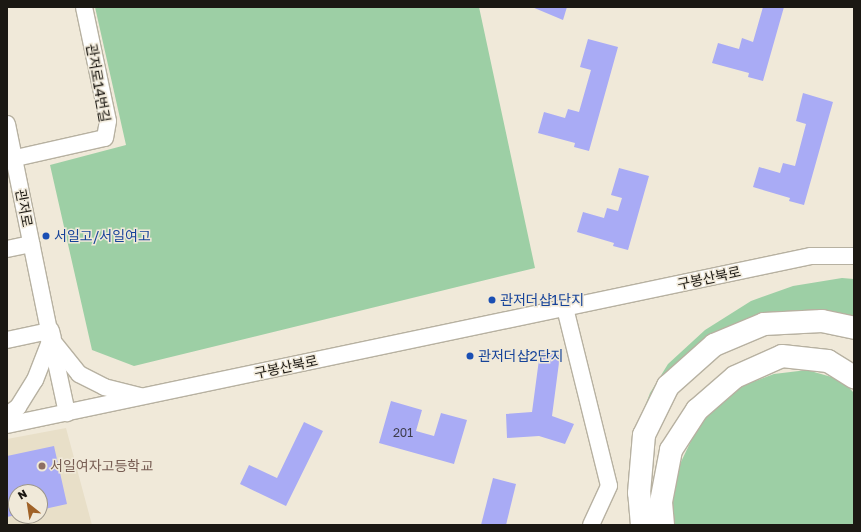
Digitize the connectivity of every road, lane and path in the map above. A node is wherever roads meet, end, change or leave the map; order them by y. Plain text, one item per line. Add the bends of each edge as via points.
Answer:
1 (84, 7) edge
2 (7, 124) edge
3 (11, 159) edge
4 (31, 244) junction
5 (7, 250) edge
6 (854, 256) edge
7 (565, 308) junction
8 (854, 328) edge
9 (50, 335) junction
10 (7, 340) edge
11 (854, 377) edge
12 (144, 397) junction
13 (67, 413) junction
14 (7, 415) edge
15 (7, 425) edge
16 (591, 525) edge
17 (642, 525) edge
18 (663, 525) edge

1 - 3 street, 관저로14번길 via 108,121 105,138
2 - 3 street, 관저로
3 - 4 street, 관저로
4 - 5 street, 관저로
4 - 9 street, 관저로
6 - 7 street, 구봉산북로 via 811,256
7 - 12 street, 구봉산북로
7 - 16 street via 609,486
8 - 17 highway via 822,321 764,324 714,345 668,386 644,435 639,493
9 - 10 street
9 - 12 street via 79,374 104,387
9 - 13 street, 관저로
9 - 14 street via 35,380 18,407
11 - 18 highway via 828,361 782,356 735,377 697,410 671,450 661,502
12 - 13 street, 구봉산북로
13 - 15 street, 구봉산북로

